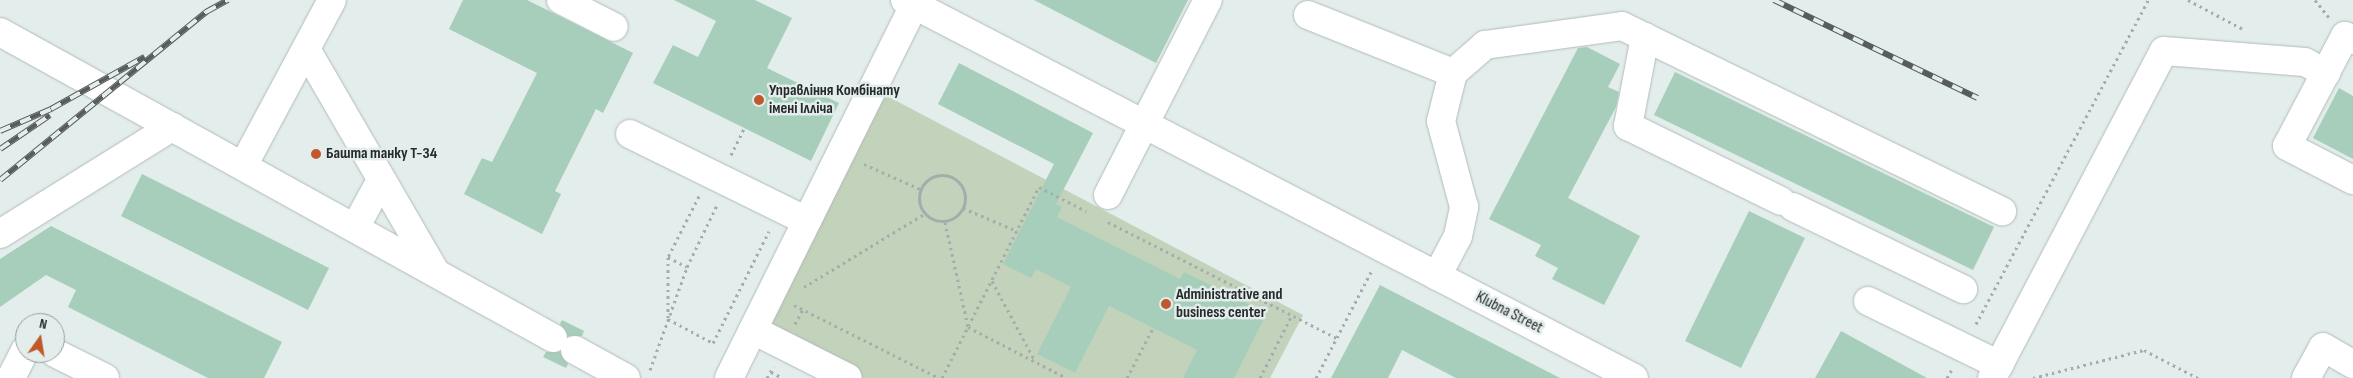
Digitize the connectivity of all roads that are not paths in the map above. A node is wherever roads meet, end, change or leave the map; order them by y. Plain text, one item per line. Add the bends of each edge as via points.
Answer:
1 (332, 0) edge
2 (561, 0) edge
3 (1208, 0) edge
4 (910, 2) edge
5 (1308, 15) dead end
6 (614, 27) dead end
7 (0, 32) edge
8 (1645, 37) junction
9 (2353, 40) edge
10 (306, 49) junction
11 (1453, 73) junction
12 (2326, 74) junction
13 (1144, 124) junction
14 (172, 127) junction
15 (630, 134) dead end
16 (243, 166) junction
17 (382, 180) junction
18 (2353, 180) edge
19 (1100, 209) road end
20 (2002, 211) dead end
21 (807, 222) junction
22 (355, 228) junction
23 (0, 234) edge
24 (436, 273) junction
25 (1437, 276) junction
26 (1963, 290) dead end
27 (1868, 301) dead end
28 (753, 330) junction
29 (65, 358) edge
30 (18, 363) edge
31 (2353, 364) edge
32 (1996, 371) edge
33 (11, 378) edge
34 (105, 378) edge
35 (626, 378) edge
36 (729, 378) edge
37 (848, 378) edge
38 (1634, 378) edge
39 (2306, 378) edge

1 - 10 street
2 - 6 street
3 - 13 street
4 - 13 street, Klubna Street
4 - 21 street
5 - 11 street
7 - 14 street
8 - 11 street via 1622,26 1485,45
8 - 20 street
8 - 26 street via 1628,126
9 - 12 street via 2345,36
10 - 16 street
10 - 17 street
11 - 25 street via 1441,121 1464,207 1458,236
12 - 18 street via 2287,146
12 - 32 street via 2305,62 2164,51
13 - 19 street
13 - 25 street, Klubna Street
14 - 16 street
14 - 23 street
15 - 21 street
16 - 22 street
17 - 22 street
17 - 24 street
21 - 28 street via 784,292
22 - 24 street
24 - 35 street
25 - 38 street, Klubna Street
27 - 32 street via 1964,347
28 - 36 street
28 - 37 street
29 - 34 street
30 - 33 street
31 - 39 street via 2322,347

